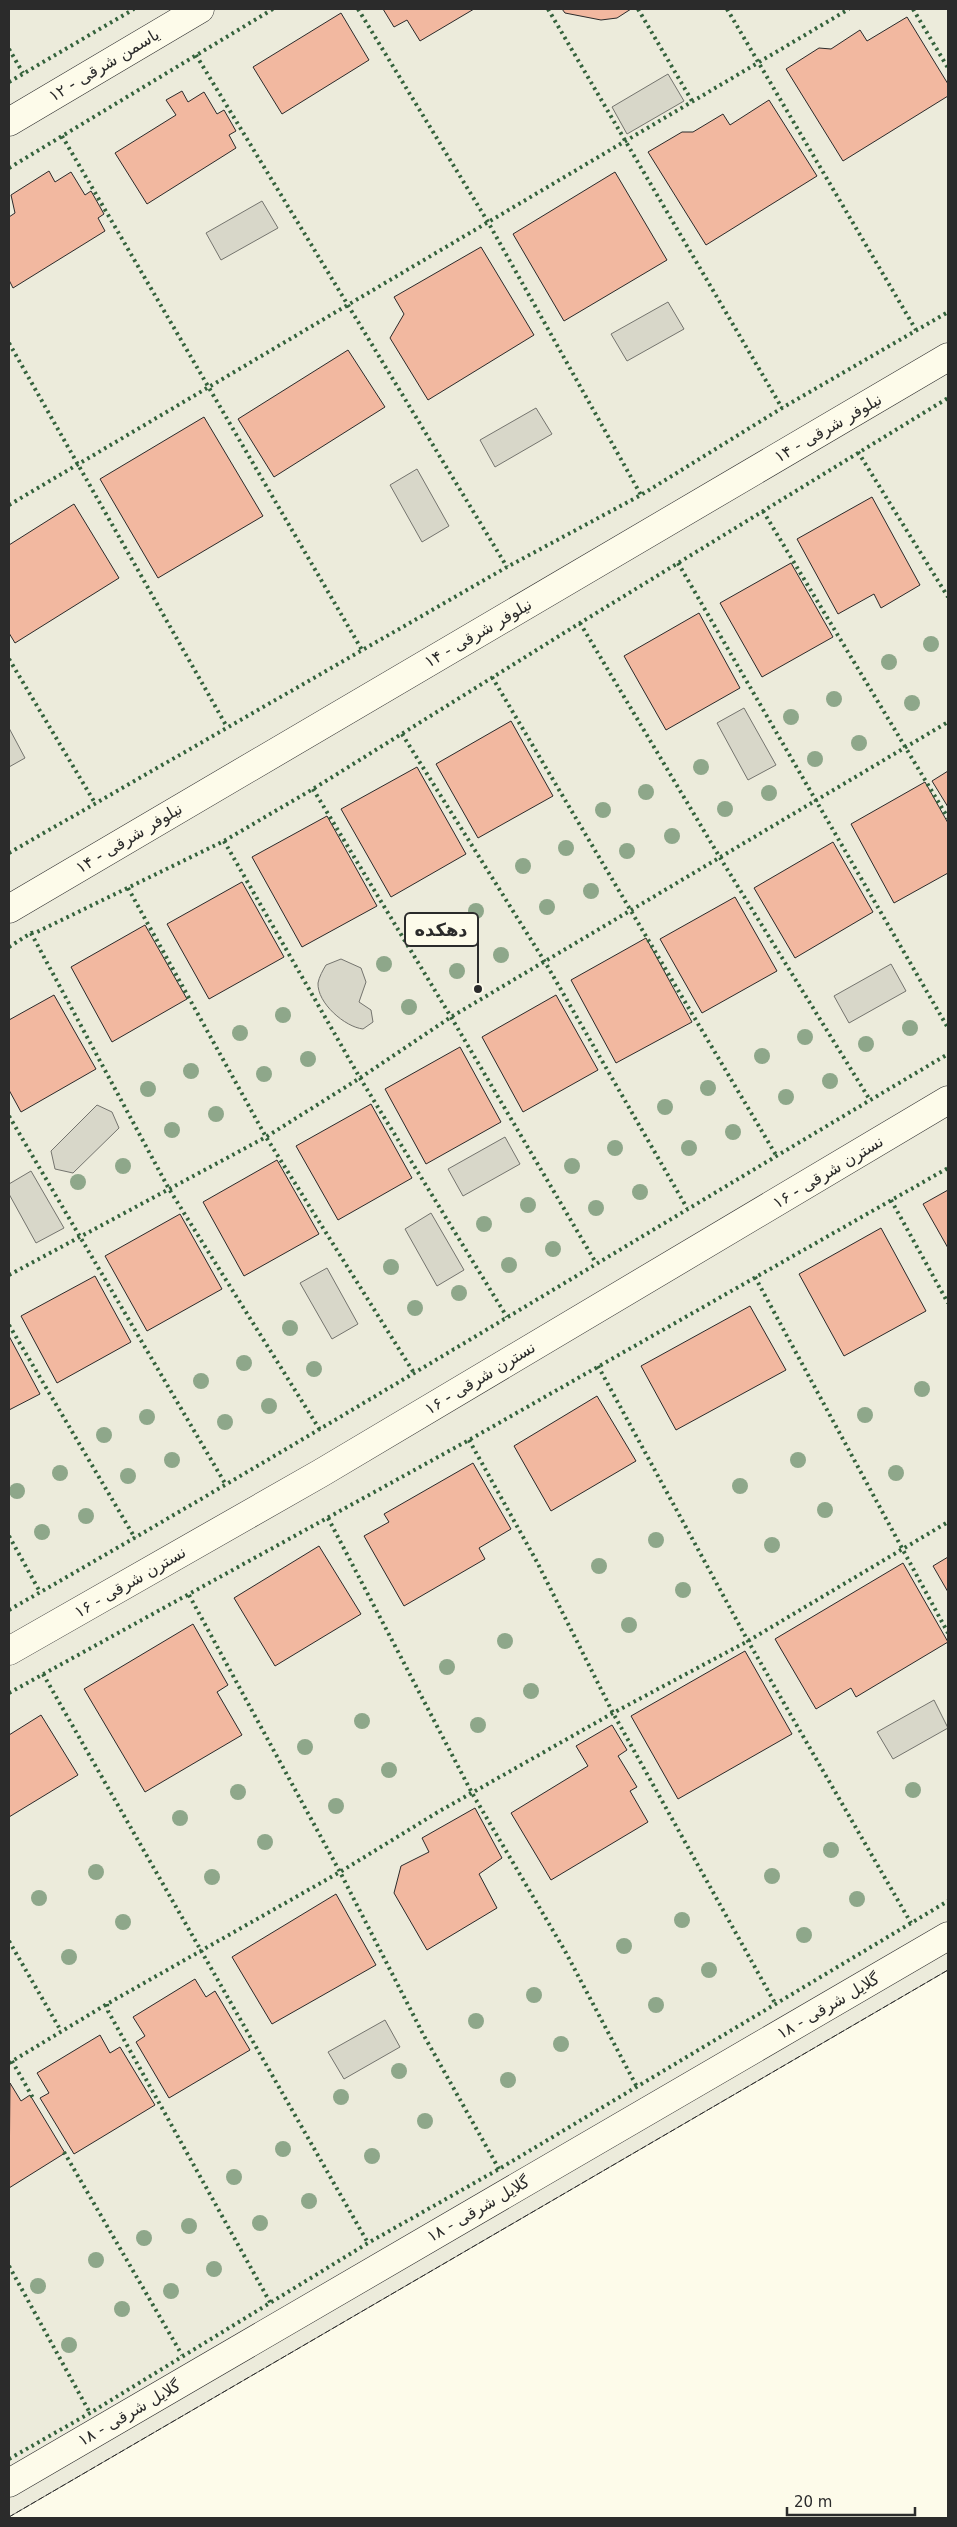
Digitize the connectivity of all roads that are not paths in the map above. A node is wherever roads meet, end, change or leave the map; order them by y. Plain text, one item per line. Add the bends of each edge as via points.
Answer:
1 (200, 9) edge
2 (9, 122) edge
3 (948, 357) edge
4 (9, 909) edge
5 (948, 1100) edge
6 (9, 1651) edge
7 (948, 1936) edge
8 (9, 2483) edge

1 - 2 street, یاسمن شرقی - ۱۲
3 - 4 street, نیلوفر شرقی - ۱۴
5 - 6 street, نسترن شرقی - ۱۶ via 320,1473
7 - 8 street, گلایل شرقی - ۱۸

